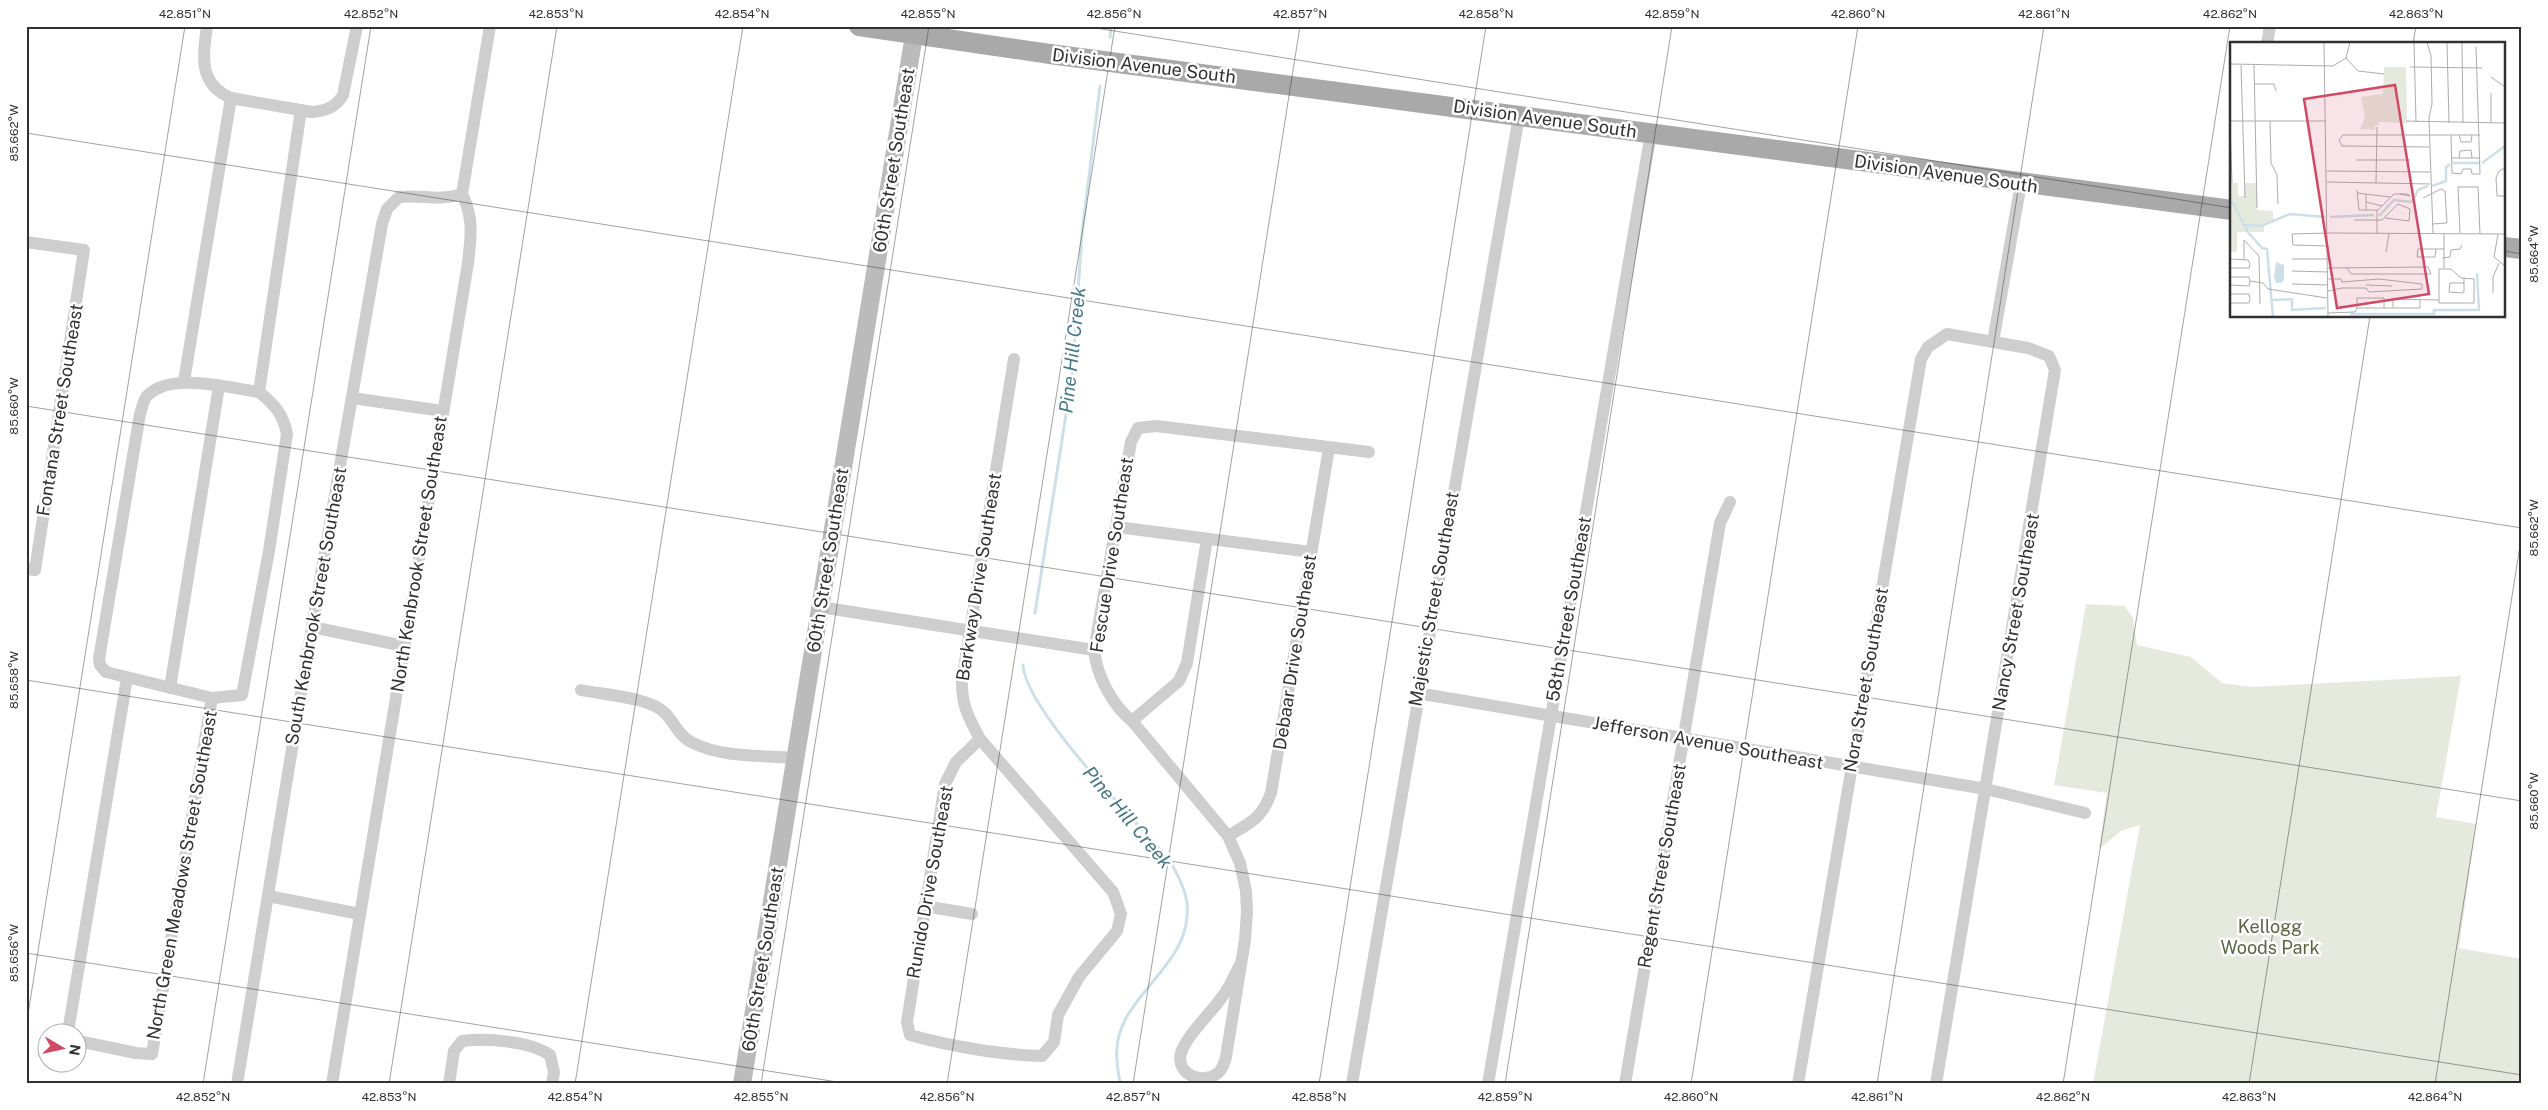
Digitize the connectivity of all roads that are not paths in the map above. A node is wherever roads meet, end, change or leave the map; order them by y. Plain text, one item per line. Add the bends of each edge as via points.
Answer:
1 (207, 26) edge
2 (357, 26) edge
3 (490, 26) edge
4 (858, 26) edge
5 (2270, 26) edge
6 (915, 31) edge
7 (2267, 42) edge
8 (231, 98) junction
9 (301, 110) junction
10 (1518, 116) junction
11 (1650, 133) junction
12 (2021, 183) junction
13 (462, 194) junction
14 (2230, 210) edge
15 (26, 242) edge
16 (2506, 247) edge
17 (2522, 249) edge
18 (1994, 342) junction
19 (1014, 359) dead end
20 (184, 382) junction
21 (219, 386) junction
22 (259, 392) junction
23 (352, 398) junction
24 (443, 411) junction
25 (1329, 448) junction
26 (1369, 452) dead end
27 (1730, 502) dead end
28 (1117, 527) junction
29 (1207, 539) junction
30 (1310, 552) junction
31 (31, 570) edge
32 (820, 607) junction
33 (312, 627) junction
34 (970, 632) junction
35 (404, 646) junction
36 (1094, 650) junction
37 (127, 678) junction
38 (170, 688) junction
39 (582, 690) dead end
40 (1417, 694) junction
41 (212, 698) junction
42 (1550, 716) junction
43 (1132, 721) junction
44 (1684, 739) junction
45 (980, 740) junction
46 (794, 758) junction
47 (1851, 767) junction
48 (1986, 789) junction
49 (2086, 813) dead end
50 (1228, 836) junction
51 (268, 896) junction
52 (924, 906) junction
53 (360, 914) junction
54 (972, 914) dead end
55 (1241, 963) junction
56 (70, 1022) edge
57 (910, 1035) joint
58 (88, 1043) edge
59 (237, 1084) edge
60 (332, 1084) edge
61 (449, 1084) edge
62 (552, 1084) edge
63 (742, 1084) edge
64 (1352, 1084) edge
65 (1488, 1084) edge
66 (1625, 1084) edge
67 (1798, 1084) edge
68 (1936, 1084) edge

1 - 8 street via 204,68 219,93
2 - 9 street via 347,78 338,104 323,111
3 - 13 street, North Kenbrook Street Southeast
4 - 6 main road, Division Avenue South
5 - 7 street
6 - 10 main road, Division Avenue South
6 - 32 main road, 60th Street Southeast
8 - 9 street
8 - 20 street
9 - 22 street
10 - 11 main road, Division Avenue South
10 - 40 street, Majestic Street Southeast
11 - 12 main road, Division Avenue South
11 - 42 street, 58th Street Southeast
12 - 14 main road, Division Avenue South
12 - 18 street
13 - 23 street, South Kenbrook Street Southeast via 442,199 412,195 399,197 387,209 374,264
13 - 24 street, North Kenbrook Street Southeast via 469,209 471,232
15 - 31 street, Fontana Street Southeast via 84,250
16 - 17 main road
18 - 47 street, Nora Street Southeast via 1947,334 1928,347 1922,359
18 - 48 street, Nancy Street Southeast via 2028,348 2049,356 2055,370
19 - 34 street, Barkway Drive Southeast
20 - 21 street
20 - 37 street via 164,386 146,396 140,414 100,659 100,665 106,672
21 - 22 street
21 - 38 street
22 - 41 street, North Green Meadows Street Southeast via 277,406 288,434 242,695
23 - 24 street
23 - 33 street, South Kenbrook Street Southeast
24 - 35 street, North Kenbrook Street Southeast
25 - 26 street
25 - 28 street, Fescue Drive Southeast via 1156,426 1138,428 1130,442
25 - 30 street, Debaar Drive Southeast
27 - 44 street, Regent Street Southeast via 1720,523
28 - 29 street
28 - 36 street, Fescue Drive Southeast
29 - 30 street
29 - 43 street via 1187,663 1179,680
30 - 50 street, Debaar Drive Southeast via 1271,793 1260,815
32 - 34 street
32 - 46 main road, 60th Street Southeast
33 - 35 street
33 - 51 street, South Kenbrook Street Southeast
34 - 36 street
34 - 45 street, Barkway Drive Southeast via 962,690 965,712
35 - 53 street, North Kenbrook Street Southeast
36 - 43 street, Fescue Drive Southeast via 1096,663 1110,694 1120,712
37 - 38 street
37 - 56 street
38 - 41 street
39 - 46 street via 650,704 665,713 676,730 692,743 717,752
40 - 42 street, Jefferson Avenue Southeast
40 - 64 street, Majestic Street Southeast
41 - 58 street, North Green Meadows Street Southeast via 152,1054
42 - 44 street, Jefferson Avenue Southeast
42 - 65 street, 58th Street Southeast
43 - 50 street, Fescue Drive Southeast
44 - 47 street, Jefferson Avenue Southeast
44 - 66 street, Regent Street Southeast
45 - 52 street, Runido Drive Southeast via 956,762 945,784
45 - 57 street, Barkway Drive Southeast via 1113,892 1121,914 1117,931 1079,977 1058,1015 1054,1042 1042,1056 1018,1055
46 - 63 main road, 60th Street Southeast
47 - 48 street, Jefferson Avenue Southeast
47 - 67 street, Nora Street Southeast
48 - 49 street, Jefferson Avenue Southeast
48 - 68 street, Nancy Street Southeast
50 - 55 street, Fescue Drive Southeast via 1240,863 1246,891 1247,921
51 - 53 street
51 - 59 street, South Kenbrook Street Southeast
52 - 54 street
52 - 57 street, Runido Drive Southeast via 907,1022
53 - 60 street, North Kenbrook Street Southeast
55 - 55 street, Fescue Drive Southeast via 1226,1057 1221,1070 1208,1078 1194,1078 1184,1070 1181,1054 1224,995
61 - 62 street via 454,1051 462,1041 479,1039 540,1048 550,1055 554,1072

